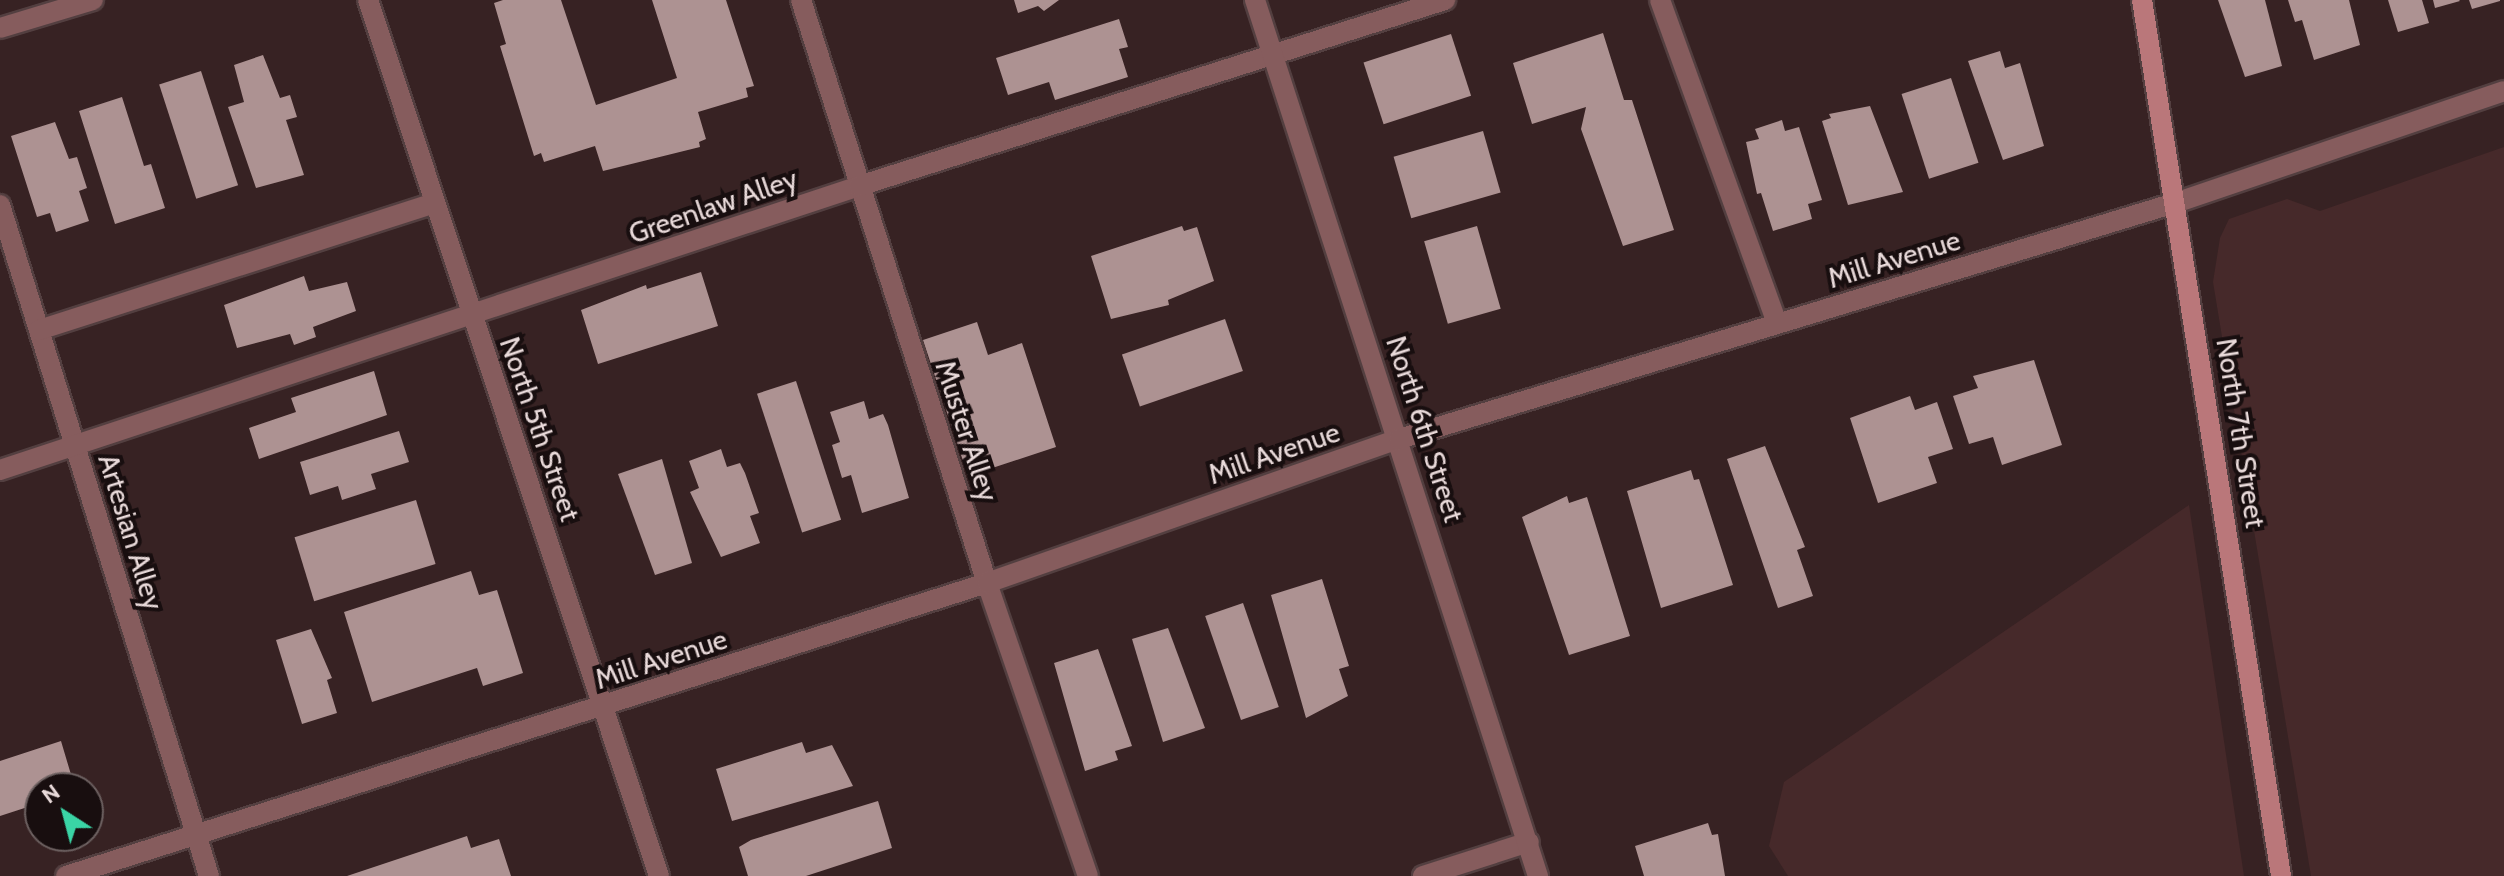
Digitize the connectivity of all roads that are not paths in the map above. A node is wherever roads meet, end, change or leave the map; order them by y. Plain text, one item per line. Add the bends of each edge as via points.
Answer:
1 (93, 0) edge
2 (368, 0) edge
3 (801, 0) edge
4 (1255, 0) edge
5 (1445, 0) edge
6 (1660, 0) edge
7 (2142, 0) edge
8 (0, 28) edge
9 (1274, 58) junction
10 (2504, 91) edge
11 (859, 186) junction
12 (2178, 202) junction
13 (434, 203) junction
14 (0, 205) edge
15 (471, 317) junction
16 (1777, 324) junction
17 (39, 330) junction
18 (1399, 439) junction
19 (74, 443) junction
20 (0, 470) edge
21 (987, 583) junction
22 (605, 706) junction
23 (196, 835) junction
24 (1529, 842) junction
25 (66, 876) edge
26 (209, 876) edge
27 (659, 876) edge
28 (1088, 876) edge
29 (1423, 876) edge
30 (1538, 876) edge
31 (2281, 876) edge

1 - 8 street
2 - 13 street, North 5th Street
3 - 11 street, Muster Alley
4 - 9 street, North 6th Street
5 - 9 street, Greenlaw Alley
6 - 16 street
7 - 12 street, North 7th Street
9 - 11 street, Greenlaw Alley
9 - 18 street, North 6th Street
10 - 12 street, Mill Avenue
11 - 15 street, Greenlaw Alley
11 - 21 street, Muster Alley
12 - 16 street, Mill Avenue
12 - 31 street, North 7th Street
13 - 15 street, North 5th Street
13 - 17 street
14 - 17 street, Artesian Alley
15 - 19 street, Greenlaw Alley
15 - 22 street, North 5th Street
16 - 18 street, Mill Avenue
17 - 19 street, Artesian Alley
18 - 21 street, Mill Avenue
18 - 24 street, North 6th Street
19 - 20 street, Greenlaw Alley
19 - 23 street, Artesian Alley
21 - 22 street, Mill Avenue
21 - 28 street, Muster Alley
22 - 23 street, Mill Avenue
22 - 27 street, North 5th Street
23 - 25 street, Mill Avenue
23 - 26 street, Artesian Alley
24 - 29 street
24 - 30 street, North 6th Street

